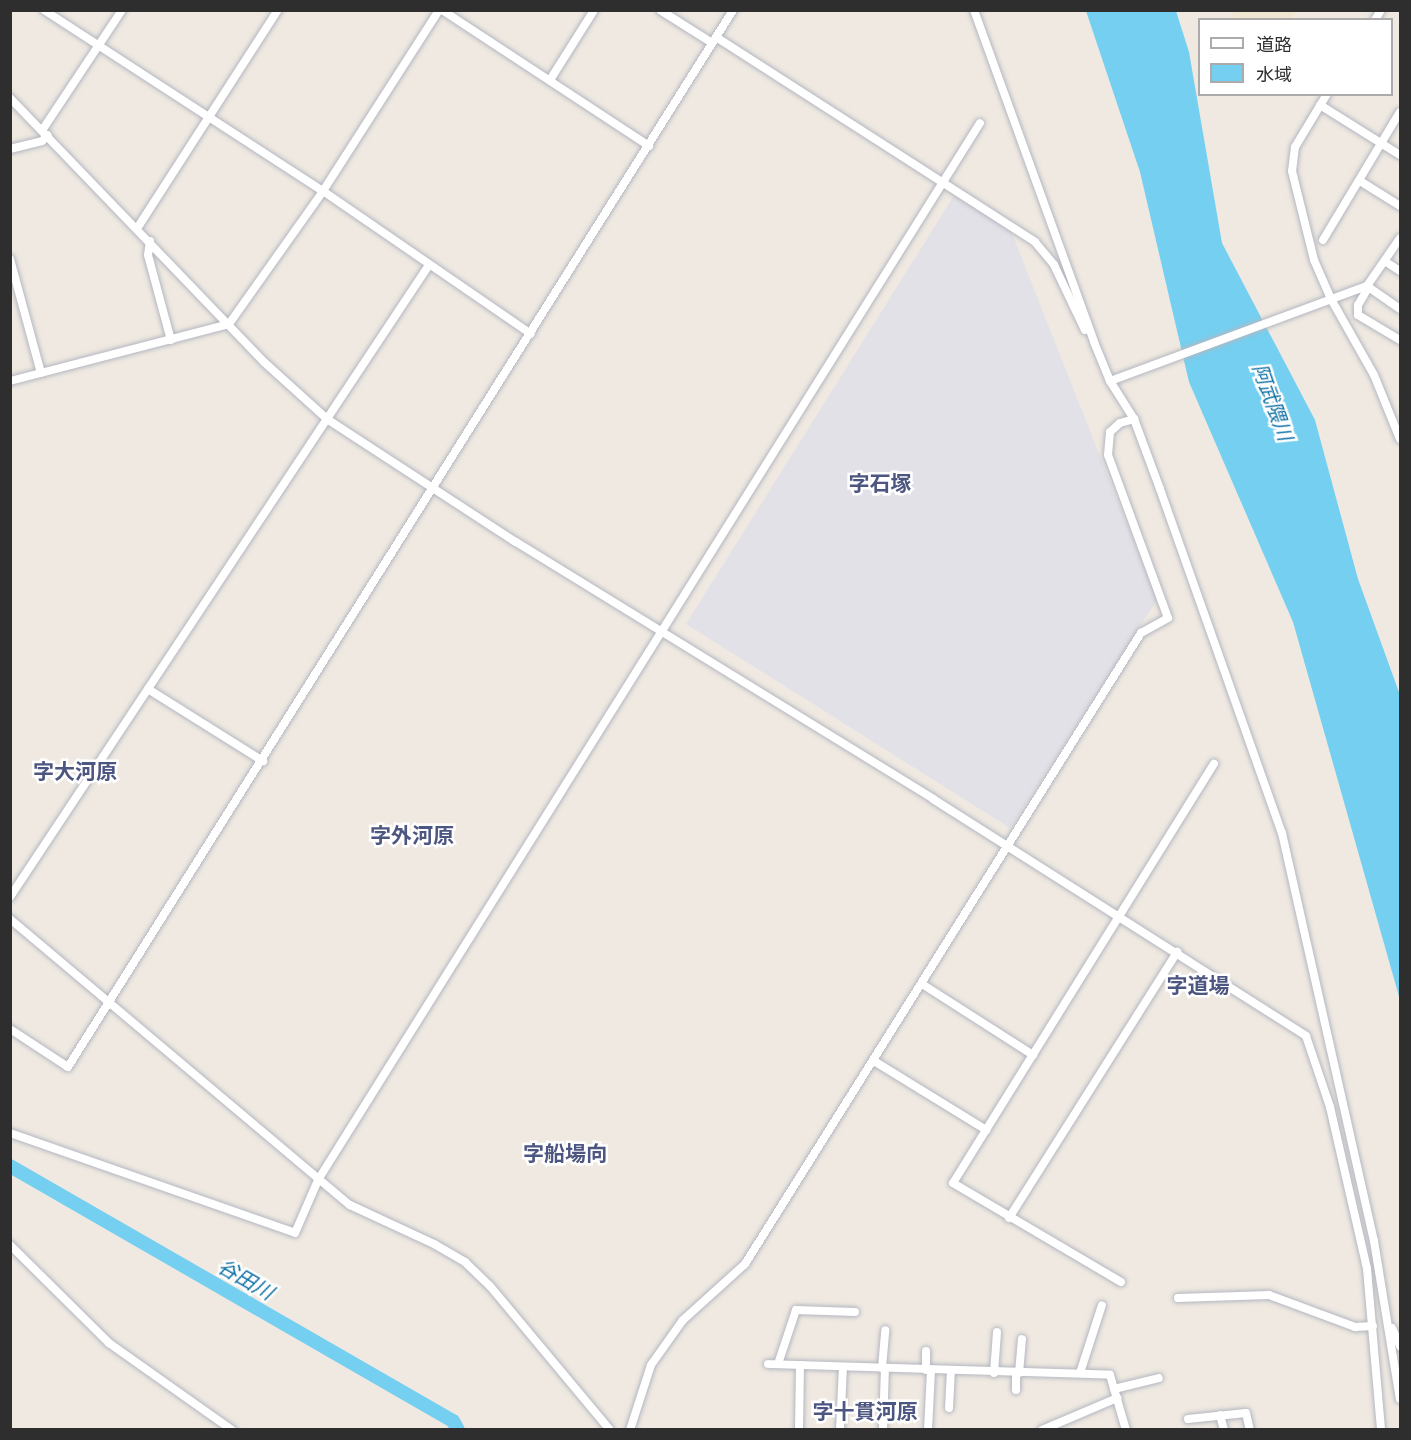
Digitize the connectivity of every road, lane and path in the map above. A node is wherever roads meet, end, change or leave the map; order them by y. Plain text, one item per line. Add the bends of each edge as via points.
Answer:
1 (44, 10) edge
2 (122, 10) edge
3 (278, 10) edge
4 (441, 10) edge
5 (594, 10) edge
6 (660, 10) edge
7 (733, 10) edge
8 (974, 10) edge
9 (714, 40) junction
10 (99, 46) junction
11 (550, 80) junction
12 (1326, 96) edge
13 (10, 98) edge
14 (1320, 105) junction
15 (1401, 112) edge
16 (208, 117) junction
17 (980, 123) dead end
18 (46, 132) junction
19 (1381, 142) junction
20 (649, 146) junction
21 (10, 149) edge
22 (1401, 155) edge
23 (1360, 181) junction
24 (942, 183) junction
25 (323, 191) junction
26 (1401, 206) edge
27 (138, 227) junction
28 (1401, 238) edge
29 (1323, 240) dead end
30 (150, 241) junction
31 (10, 258) edge
32 (1386, 262) junction
33 (429, 265) junction
34 (1401, 271) edge
35 (1367, 287) junction
36 (1331, 299) junction
37 (1401, 309) edge
38 (229, 324) junction
39 (531, 334) junction
40 (171, 340) junction
41 (1401, 340) edge
42 (1094, 342) junction
43 (41, 373) junction
44 (1114, 379) junction
45 (10, 381) edge
46 (327, 419) junction
47 (1134, 419) junction
48 (1401, 439) edge
49 (435, 489) junction
50 (662, 630) junction
51 (148, 689) junction
52 (263, 761) junction
53 (1214, 764) dead end
54 (1009, 846) junction
55 (10, 897) edge
56 (1120, 916) junction
57 (10, 919) edge
58 (1176, 952) junction
59 (922, 984) junction
60 (109, 1005) junction
61 (10, 1029) edge
62 (1033, 1055) junction
63 (874, 1061) junction
64 (986, 1130) junction
65 (10, 1133) edge
66 (318, 1180) junction
67 (1010, 1218) junction
68 (10, 1245) edge
69 (1121, 1282) dead end
70 (1178, 1298) dead end
71 (1102, 1305) dead end
72 (855, 1312) dead end
73 (1373, 1326) junction
74 (1390, 1326) junction
75 (885, 1330) dead end
76 (997, 1332) dead end
77 (1022, 1339) dead end
78 (1401, 1346) edge
79 (926, 1351) dead end
80 (768, 1364) dead end
81 (778, 1364) junction
82 (801, 1365) junction
83 (843, 1367) junction
84 (884, 1368) junction
85 (928, 1370) junction
86 (951, 1371) junction
87 (994, 1373) junction
88 (1018, 1373) junction
89 (1080, 1373) junction
90 (1159, 1378) dead end
91 (1114, 1389) junction
92 (1016, 1390) dead end
93 (1117, 1398) junction
94 (1401, 1399) edge
95 (949, 1408) dead end
96 (1220, 1415) junction
97 (1188, 1419) dead end
98 (232, 1430) edge
99 (610, 1430) edge
100 (630, 1430) edge
101 (799, 1430) edge
102 (840, 1430) edge
103 (883, 1430) edge
104 (928, 1430) edge
105 (1042, 1430) edge
106 (1126, 1430) edge
107 (1224, 1430) edge
108 (1251, 1430) edge
109 (1381, 1430) edge

1 - 10 street
2 - 10 street
3 - 16 street
4 - 11 street
4 - 25 street
5 - 11 street
6 - 9 street
7 - 9 street
8 - 42 street
9 - 20 street
9 - 24 street
10 - 16 street
10 - 18 street
11 - 20 street
12 - 14 street
13 - 18 street
14 - 19 street
14 - 36 street via 1295,147 1292,171 1314,260
15 - 19 street
16 - 25 street
16 - 27 street
17 - 24 street
18 - 21 street via 42,141
18 - 27 street
19 - 22 street
19 - 23 street
20 - 39 street
23 - 26 street
23 - 29 street
24 - 42 street via 1045,250
24 - 50 street
25 - 33 street
25 - 38 street
27 - 30 street
28 - 32 street
30 - 38 street
30 - 40 street via 148,255
31 - 43 street
32 - 34 street
32 - 35 street
33 - 39 street
33 - 46 street
35 - 36 street
35 - 37 street
35 - 41 street via 1358,304 1358,315
36 - 44 street
36 - 48 street via 1374,375
38 - 40 street
38 - 46 street via 294,392
39 - 49 street
40 - 43 street
42 - 44 street
43 - 45 street
44 - 47 street
46 - 49 street
46 - 51 street
47 - 54 street via 1120,423 1110,432 1108,455 1168,618 1141,633
47 - 74 street via 1282,833
49 - 50 street
49 - 52 street
50 - 54 street
50 - 66 street
51 - 52 street
51 - 55 street
52 - 60 street
53 - 56 street
54 - 56 street
54 - 59 street
56 - 58 street
56 - 62 street
57 - 60 street
58 - 67 street
58 - 73 street via 1294,1027 1311,1046 1330,1107 1367,1269
59 - 62 street
59 - 63 street
60 - 61 street via 68,1068
60 - 66 street
62 - 64 street
63 - 64 street
63 - 100 street via 746,1264 683,1320 651,1365
64 - 67 street via 953,1183
65 - 66 street via 295,1233
66 - 99 street via 363,1214 435,1244 465,1262 490,1286
67 - 69 street
68 - 98 street via 109,1343
70 - 73 street via 1269,1295 1355,1327
71 - 89 street
72 - 81 street via 796,1310
73 - 109 street
74 - 78 street
74 - 94 street
75 - 84 street
76 - 87 street
77 - 88 street
79 - 85 street
80 - 81 street
81 - 82 street
82 - 83 street
82 - 101 street
83 - 84 street
83 - 102 street
84 - 85 street
84 - 103 street
85 - 86 street
85 - 104 street
86 - 87 street
86 - 95 street
87 - 88 street
88 - 89 street
88 - 92 street
89 - 91 street via 1110,1375
90 - 91 street
91 - 93 street
93 - 105 street
93 - 106 street
96 - 97 street
96 - 107 street
96 - 108 street via 1246,1413

